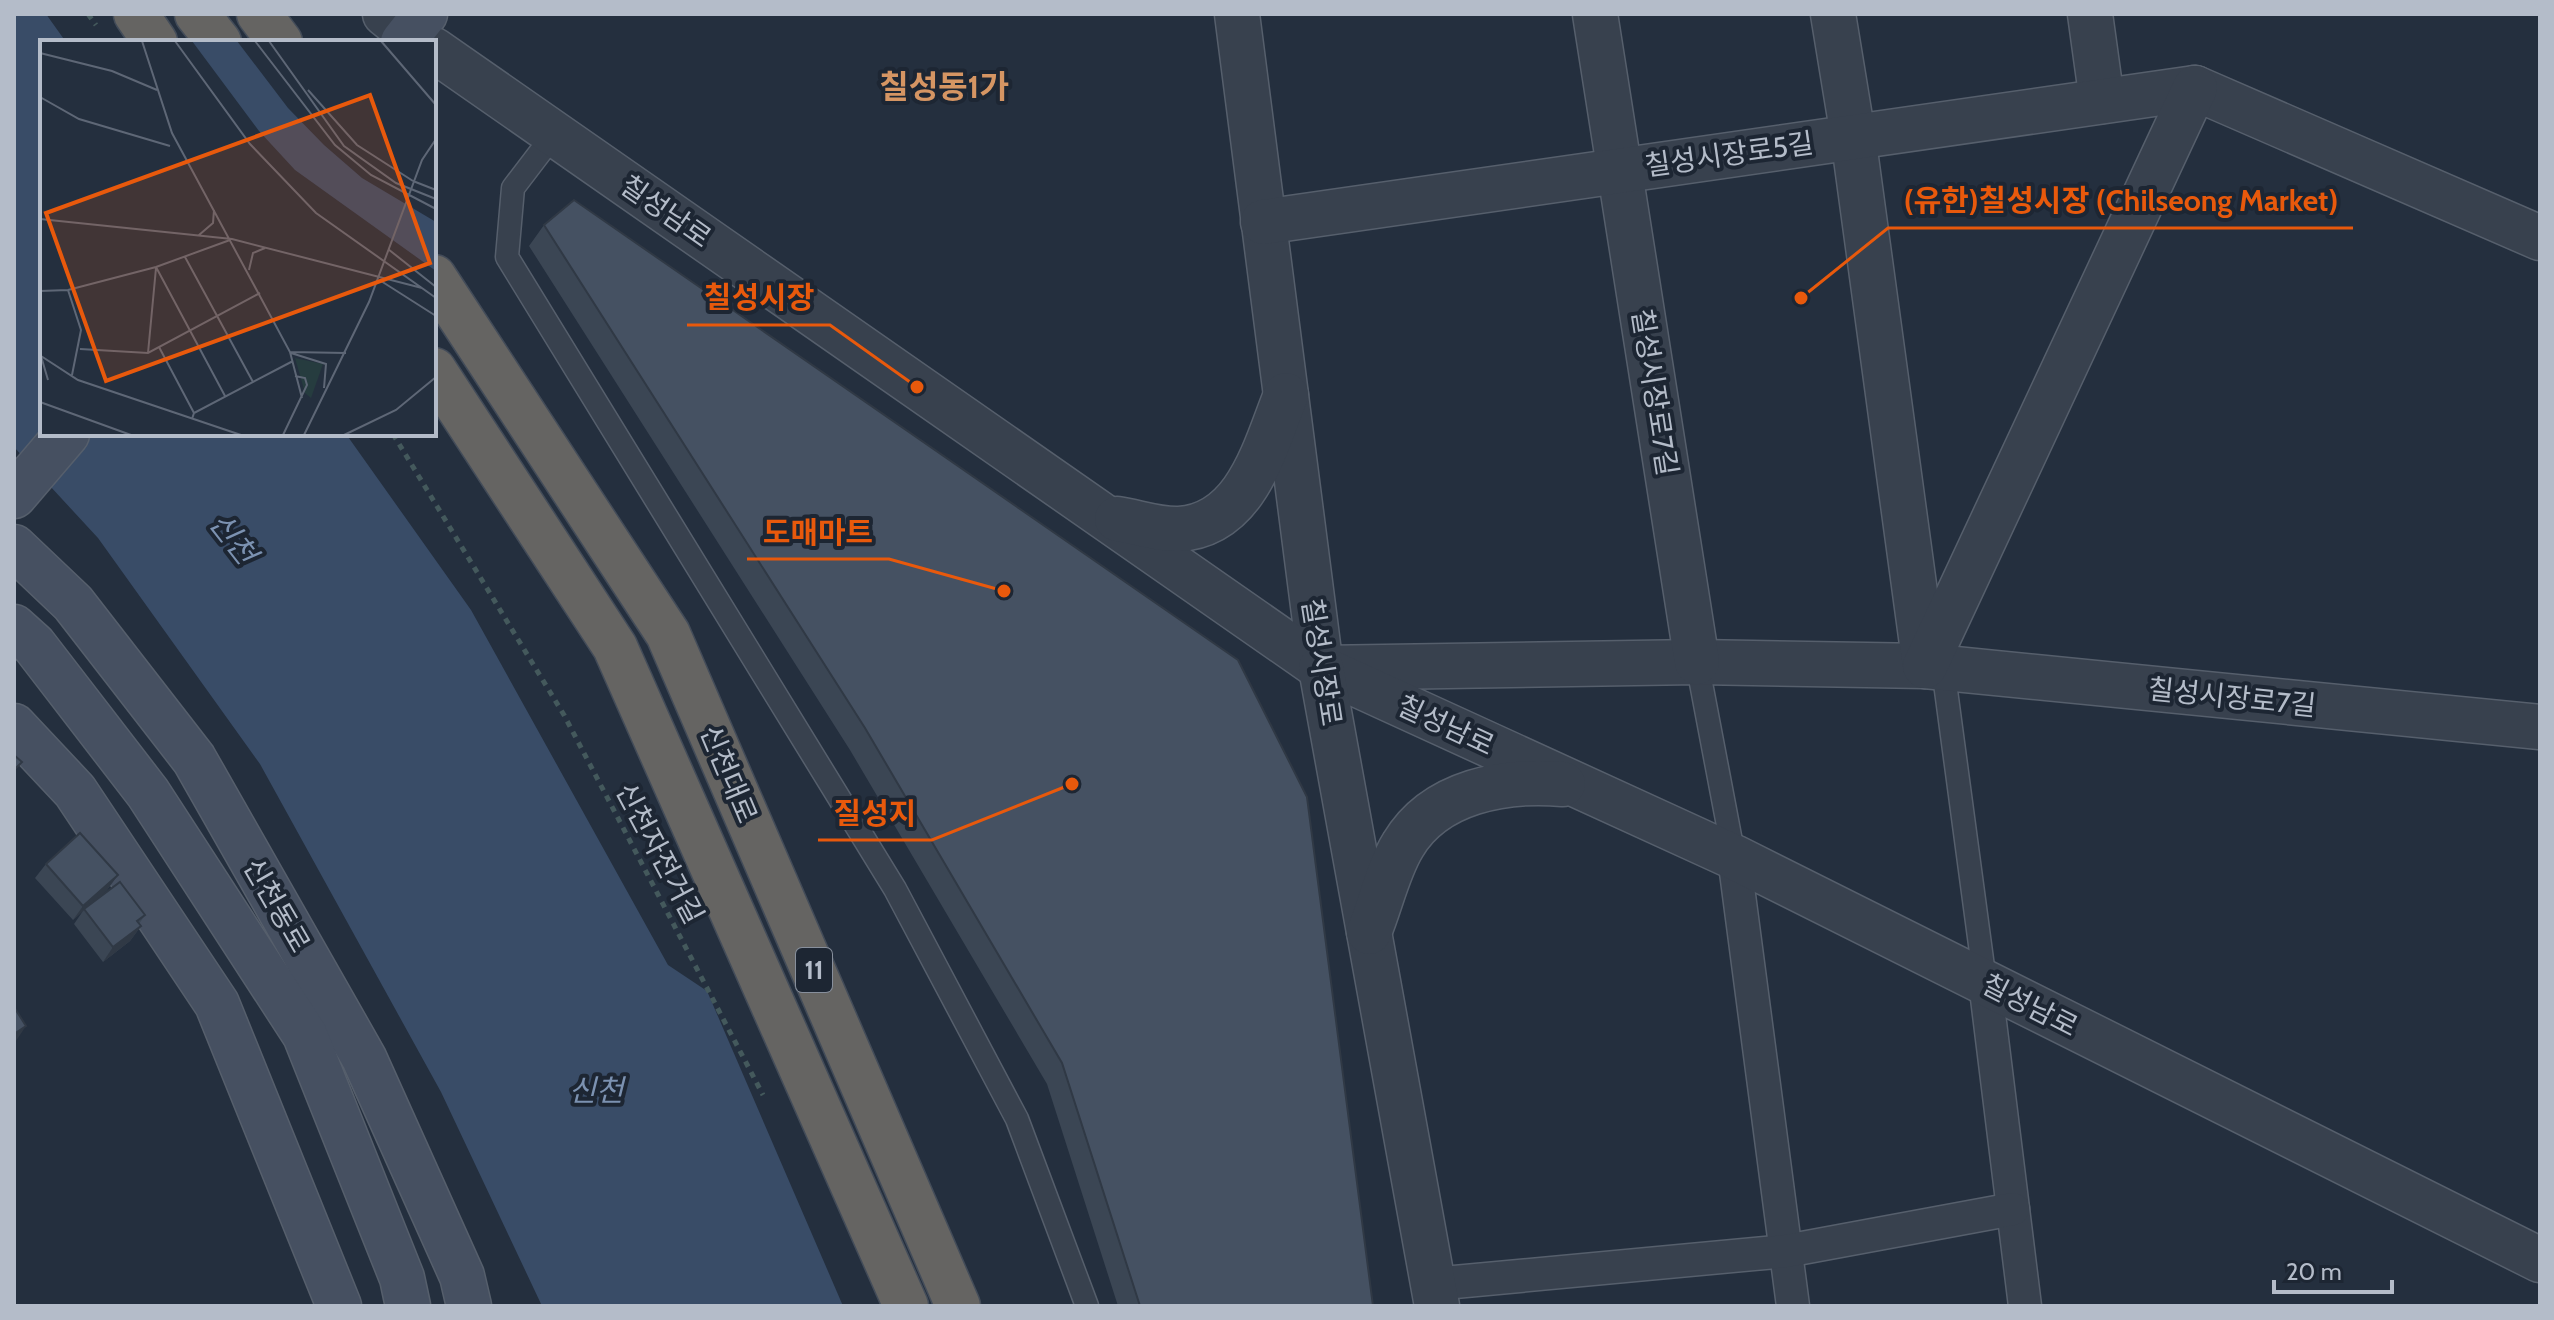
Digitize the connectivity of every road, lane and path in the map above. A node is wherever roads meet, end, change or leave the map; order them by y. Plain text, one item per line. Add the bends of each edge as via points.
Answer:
1 (136, 14) edge
2 (197, 14) edge
3 (259, 14) edge
4 (1237, 14) edge
5 (1595, 14) edge
6 (1833, 14) edge
7 (2090, 14) edge
8 (154, 40) edge
9 (217, 40) edge
10 (278, 40) edge
11 (436, 48) edge
12 (2195, 88) junction
13 (2102, 101) junction
14 (555, 133) junction
15 (1853, 136) junction
16 (1619, 170) junction
17 (1263, 222) junction
18 (2540, 238) edge
19 (436, 280) edge
20 (436, 373) edge
21 (1286, 395) junction
22 (65, 436) edge
23 (394, 436) edge
24 (14, 496) edge
25 (1103, 516) junction
26 (14, 547) edge
27 (14, 627) edge
28 (1697, 662) junction
29 (1934, 667) junction
30 (1321, 668) junction
31 (14, 726) edge
32 (2540, 727) edge
33 (1578, 786) junction
34 (1734, 857) junction
35 (1369, 932) junction
36 (1985, 982) junction
37 (764, 1097) dead end
38 (2013, 1209) junction
39 (1786, 1251) junction
40 (2540, 1260) edge
41 (1435, 1295) edge
42 (339, 1306) edge
43 (408, 1306) edge
44 (469, 1306) edge
45 (906, 1306) edge
46 (958, 1306) edge
47 (1087, 1306) edge
48 (1793, 1306) edge
49 (2025, 1306) edge

1 - 8 highway
2 - 9 highway
3 - 10 highway
4 - 17 street, 칠성시장로
5 - 16 street, 칠성시장로7길
6 - 15 street
7 - 13 street
11 - 14 street, 칠성남로
12 - 13 street, 칠성시장로5길
12 - 18 street
12 - 29 street via 2053,392
13 - 15 street, 칠성시장로5길
14 - 25 street, 칠성남로
14 - 47 lane via 513,188 507,257 895,889 1017,1119
15 - 16 street, 칠성시장로5길
15 - 29 street
16 - 17 street, 칠성시장로5길
16 - 28 street, 칠성시장로7길
17 - 21 street, 칠성시장로
19 - 46 highway, 신천대로 / 11 via 668,634
20 - 45 highway, 신천대로 / 11 via 615,647
21 - 25 street via 1253,478 1232,507 1213,521 1180,529
21 - 30 street, 칠성시장로
22 - 24 main road
23 - 37 path, 신천자전거길 via 564,715
25 - 30 street, 칠성남로
26 - 44 main road, 신천동로 via 73,603 194,759 364,1058 462,1276
27 - 43 main road, 신천동로 via 34,645 148,793 305,1035 402,1278
28 - 29 street, 칠성시장로7길
28 - 30 street, 칠성시장로7길
28 - 34 lane
29 - 32 street, 칠성시장로7길
29 - 36 lane
30 - 33 street, 칠성남로
30 - 35 street, 칠성시장로
31 - 42 main road via 75,791 217,1004
33 - 34 street, 칠성남로
33 - 35 street via 1507,785 1474,791 1439,808 1402,846
34 - 36 street, 칠성남로
34 - 39 street
35 - 41 street, 칠성시장로
36 - 38 street
36 - 40 street, 칠성남로
38 - 39 street
38 - 49 street
39 - 41 street
39 - 48 street

